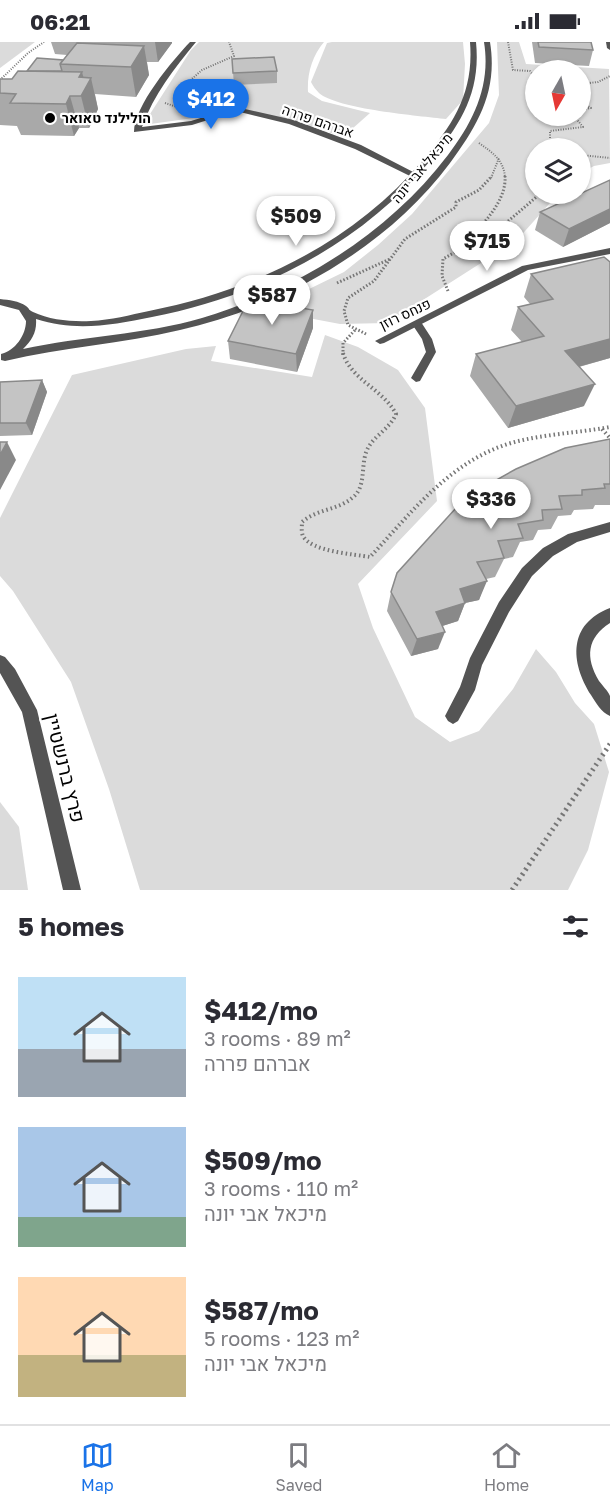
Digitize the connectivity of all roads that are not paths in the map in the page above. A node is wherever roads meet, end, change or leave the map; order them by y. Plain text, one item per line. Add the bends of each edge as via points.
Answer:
1 (193, 42) edge
2 (473, 42) edge
3 (487, 42) edge
4 (609, 42) edge
5 (610, 48) edge
6 (415, 175) junction
7 (610, 251) edge
8 (0, 302) edge
9 (30, 314) junction
10 (417, 324) junction
11 (380, 340) road end
12 (2, 358) edge
13 (416, 378) dead end
14 (610, 527) edge
15 (610, 615) edge
16 (0, 662) edge
17 (610, 708) edge
18 (453, 716) dead end
19 (72, 890) edge

1 - 6 street, אברהם פררה via 152,94 136,130 192,123 236,109 291,122 358,147
2 - 6 street, מיכאל אבי יונה via 475,70 467,102 438,148
3 - 12 street, מיכאל אבי יונה via 488,88 465,137 399,216 362,243 259,301 207,320 112,340 47,346
4 - 5 street
6 - 9 street, מיכאל אבי יונה via 347,233 248,287 169,312 113,322 76,324
7 - 10 street, פנחס רוזן via 525,268
8 - 9 street, מיכאל אבי יונה via 21,307
9 - 12 street via 30,335 19,348
10 - 11 street, פנחס רוזן
10 - 13 street via 431,352
14 - 18 street via 573,538 548,552 527,572 499,616
15 - 17 street via 585,636 583,652 585,672
16 - 19 street, פרץ ברנשטיין via 29,710

